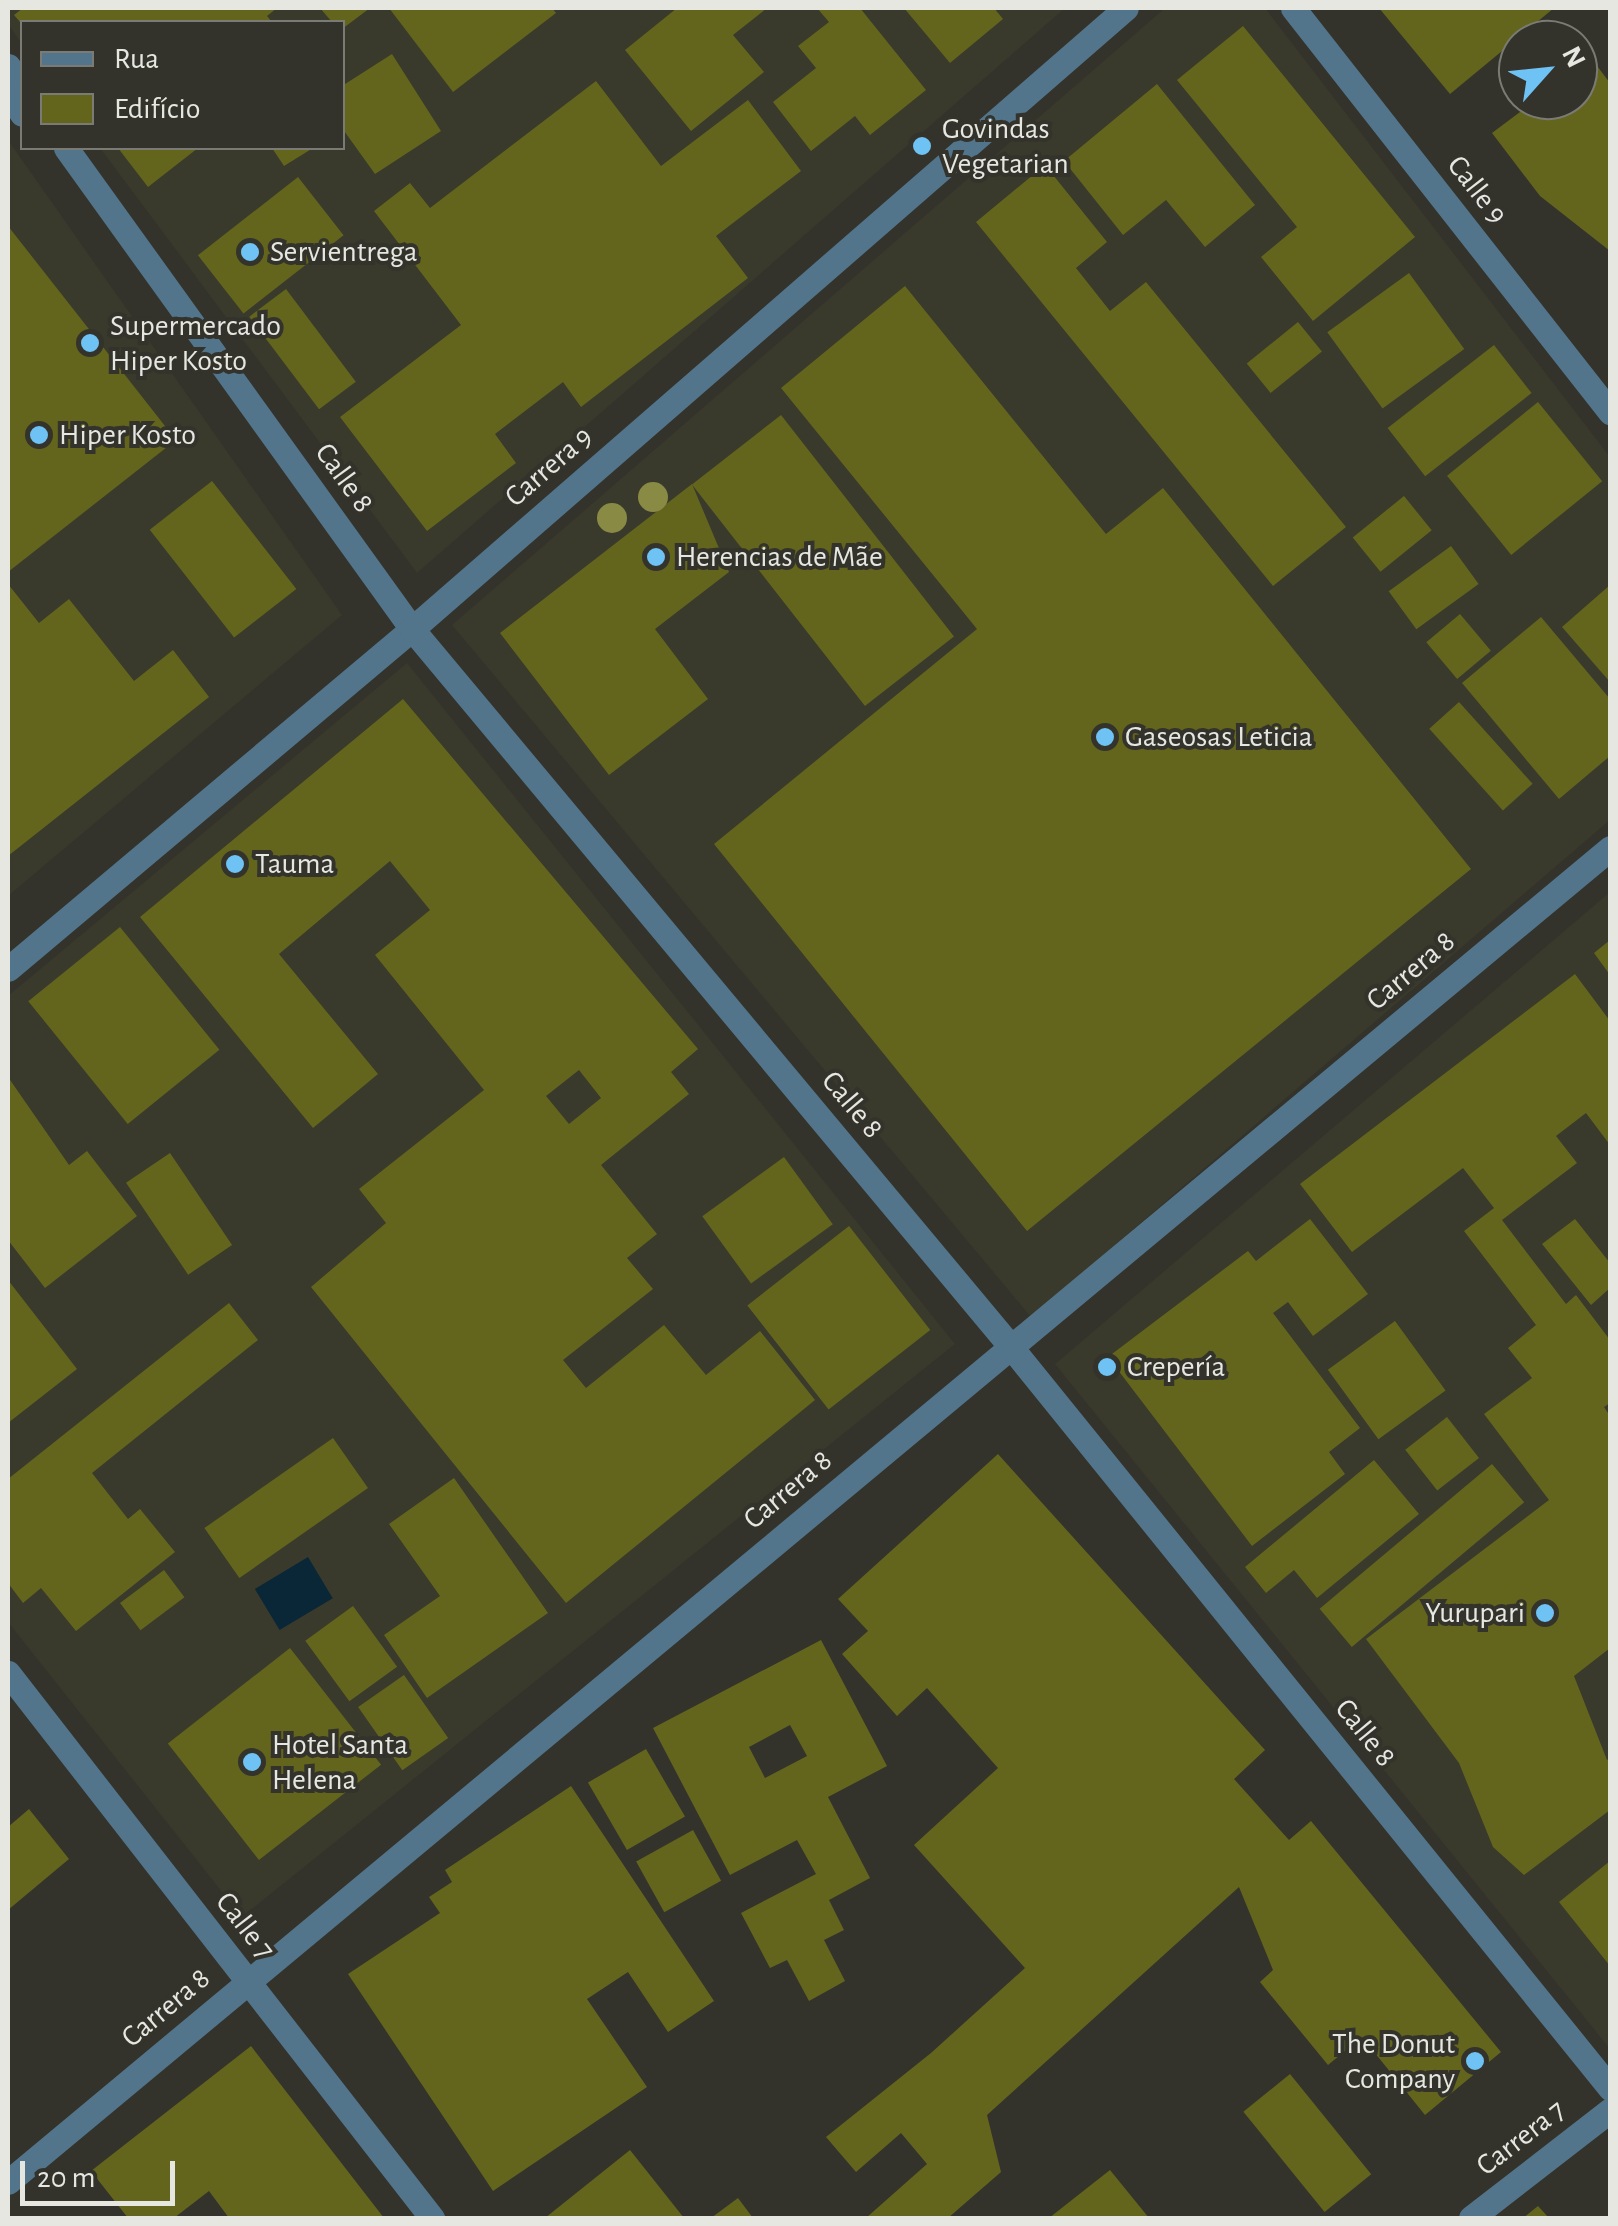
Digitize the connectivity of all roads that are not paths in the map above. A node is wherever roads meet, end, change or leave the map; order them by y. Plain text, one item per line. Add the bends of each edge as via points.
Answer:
1 (1126, 8) edge
2 (1292, 8) edge
3 (47, 150) edge
4 (67, 150) edge
5 (1610, 412) edge
6 (406, 634) junction
7 (1610, 848) edge
8 (8, 969) edge
9 (1011, 1347) junction
10 (8, 1673) edge
11 (248, 1982) junction
12 (1610, 2088) edge
13 (1610, 2110) edge
14 (8, 2182) edge
15 (432, 2218) edge
16 (1471, 2218) edge

1 - 6 street, Carrera 9
2 - 5 street, Calle 9
3 - 6 street
4 - 6 street, Calle 8
6 - 8 street, Carrera 9
6 - 9 street, Calle 8
7 - 9 street, Carrera 8
9 - 11 street, Carrera 8
9 - 12 street, Calle 8
10 - 11 street, Calle 7
11 - 14 street, Carrera 8
11 - 15 street, Calle 7
13 - 16 street, Carrera 7

